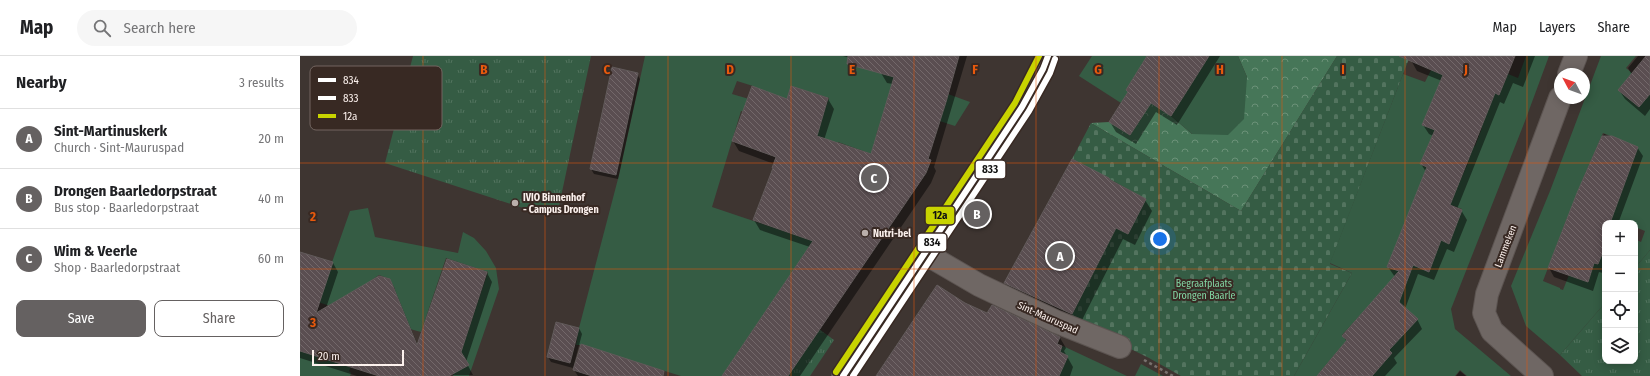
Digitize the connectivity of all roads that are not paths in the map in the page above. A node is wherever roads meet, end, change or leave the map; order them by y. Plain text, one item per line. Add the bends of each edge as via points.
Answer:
1 (1048, 56) edge
2 (1576, 56) edge
3 (1571, 68) edge
4 (1558, 104) edge
5 (924, 253) junction
6 (1120, 347) road end
7 (843, 376) edge
8 (1542, 376) edge

1 - 5 main road via 1022,107
2 - 3 street
4 - 8 street, Lammeken via 1486,294 1484,313 1492,332
5 - 6 street, Sint-Mauruspad via 979,285 1057,322
5 - 7 main road

